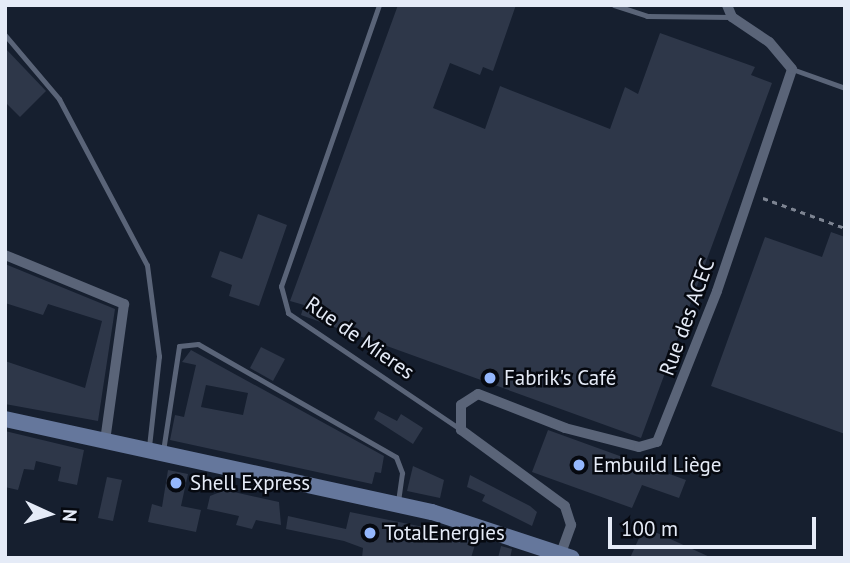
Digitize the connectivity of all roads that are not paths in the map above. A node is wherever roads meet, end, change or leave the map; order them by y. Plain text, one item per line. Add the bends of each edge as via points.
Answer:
1 (379, 5) edge
2 (614, 5) edge
3 (727, 5) edge
4 (732, 18) junction
5 (5, 35) edge
6 (792, 69) junction
7 (845, 88) edge
8 (5, 255) edge
9 (5, 419) edge
10 (461, 430) junction
11 (104, 441) junction
12 (155, 452) junction
13 (397, 505) junction
14 (565, 556) edge

1 - 10 lane, Rue de Mieres via 281,286 288,313
2 - 4 lane via 647,16
3 - 4 street
4 - 6 street via 769,42
5 - 12 lane via 59,99 147,265 159,356
6 - 7 lane
6 - 10 street, Rue des ACEC via 670,421 657,442 639,447 565,428 478,394 461,405
8 - 11 street via 124,304
9 - 11 street
10 - 14 street, Rue de Mieres via 565,506 571,525
11 - 12 street
12 - 13 street
12 - 13 lane via 179,346 198,344 396,457 402,473
13 - 14 street

